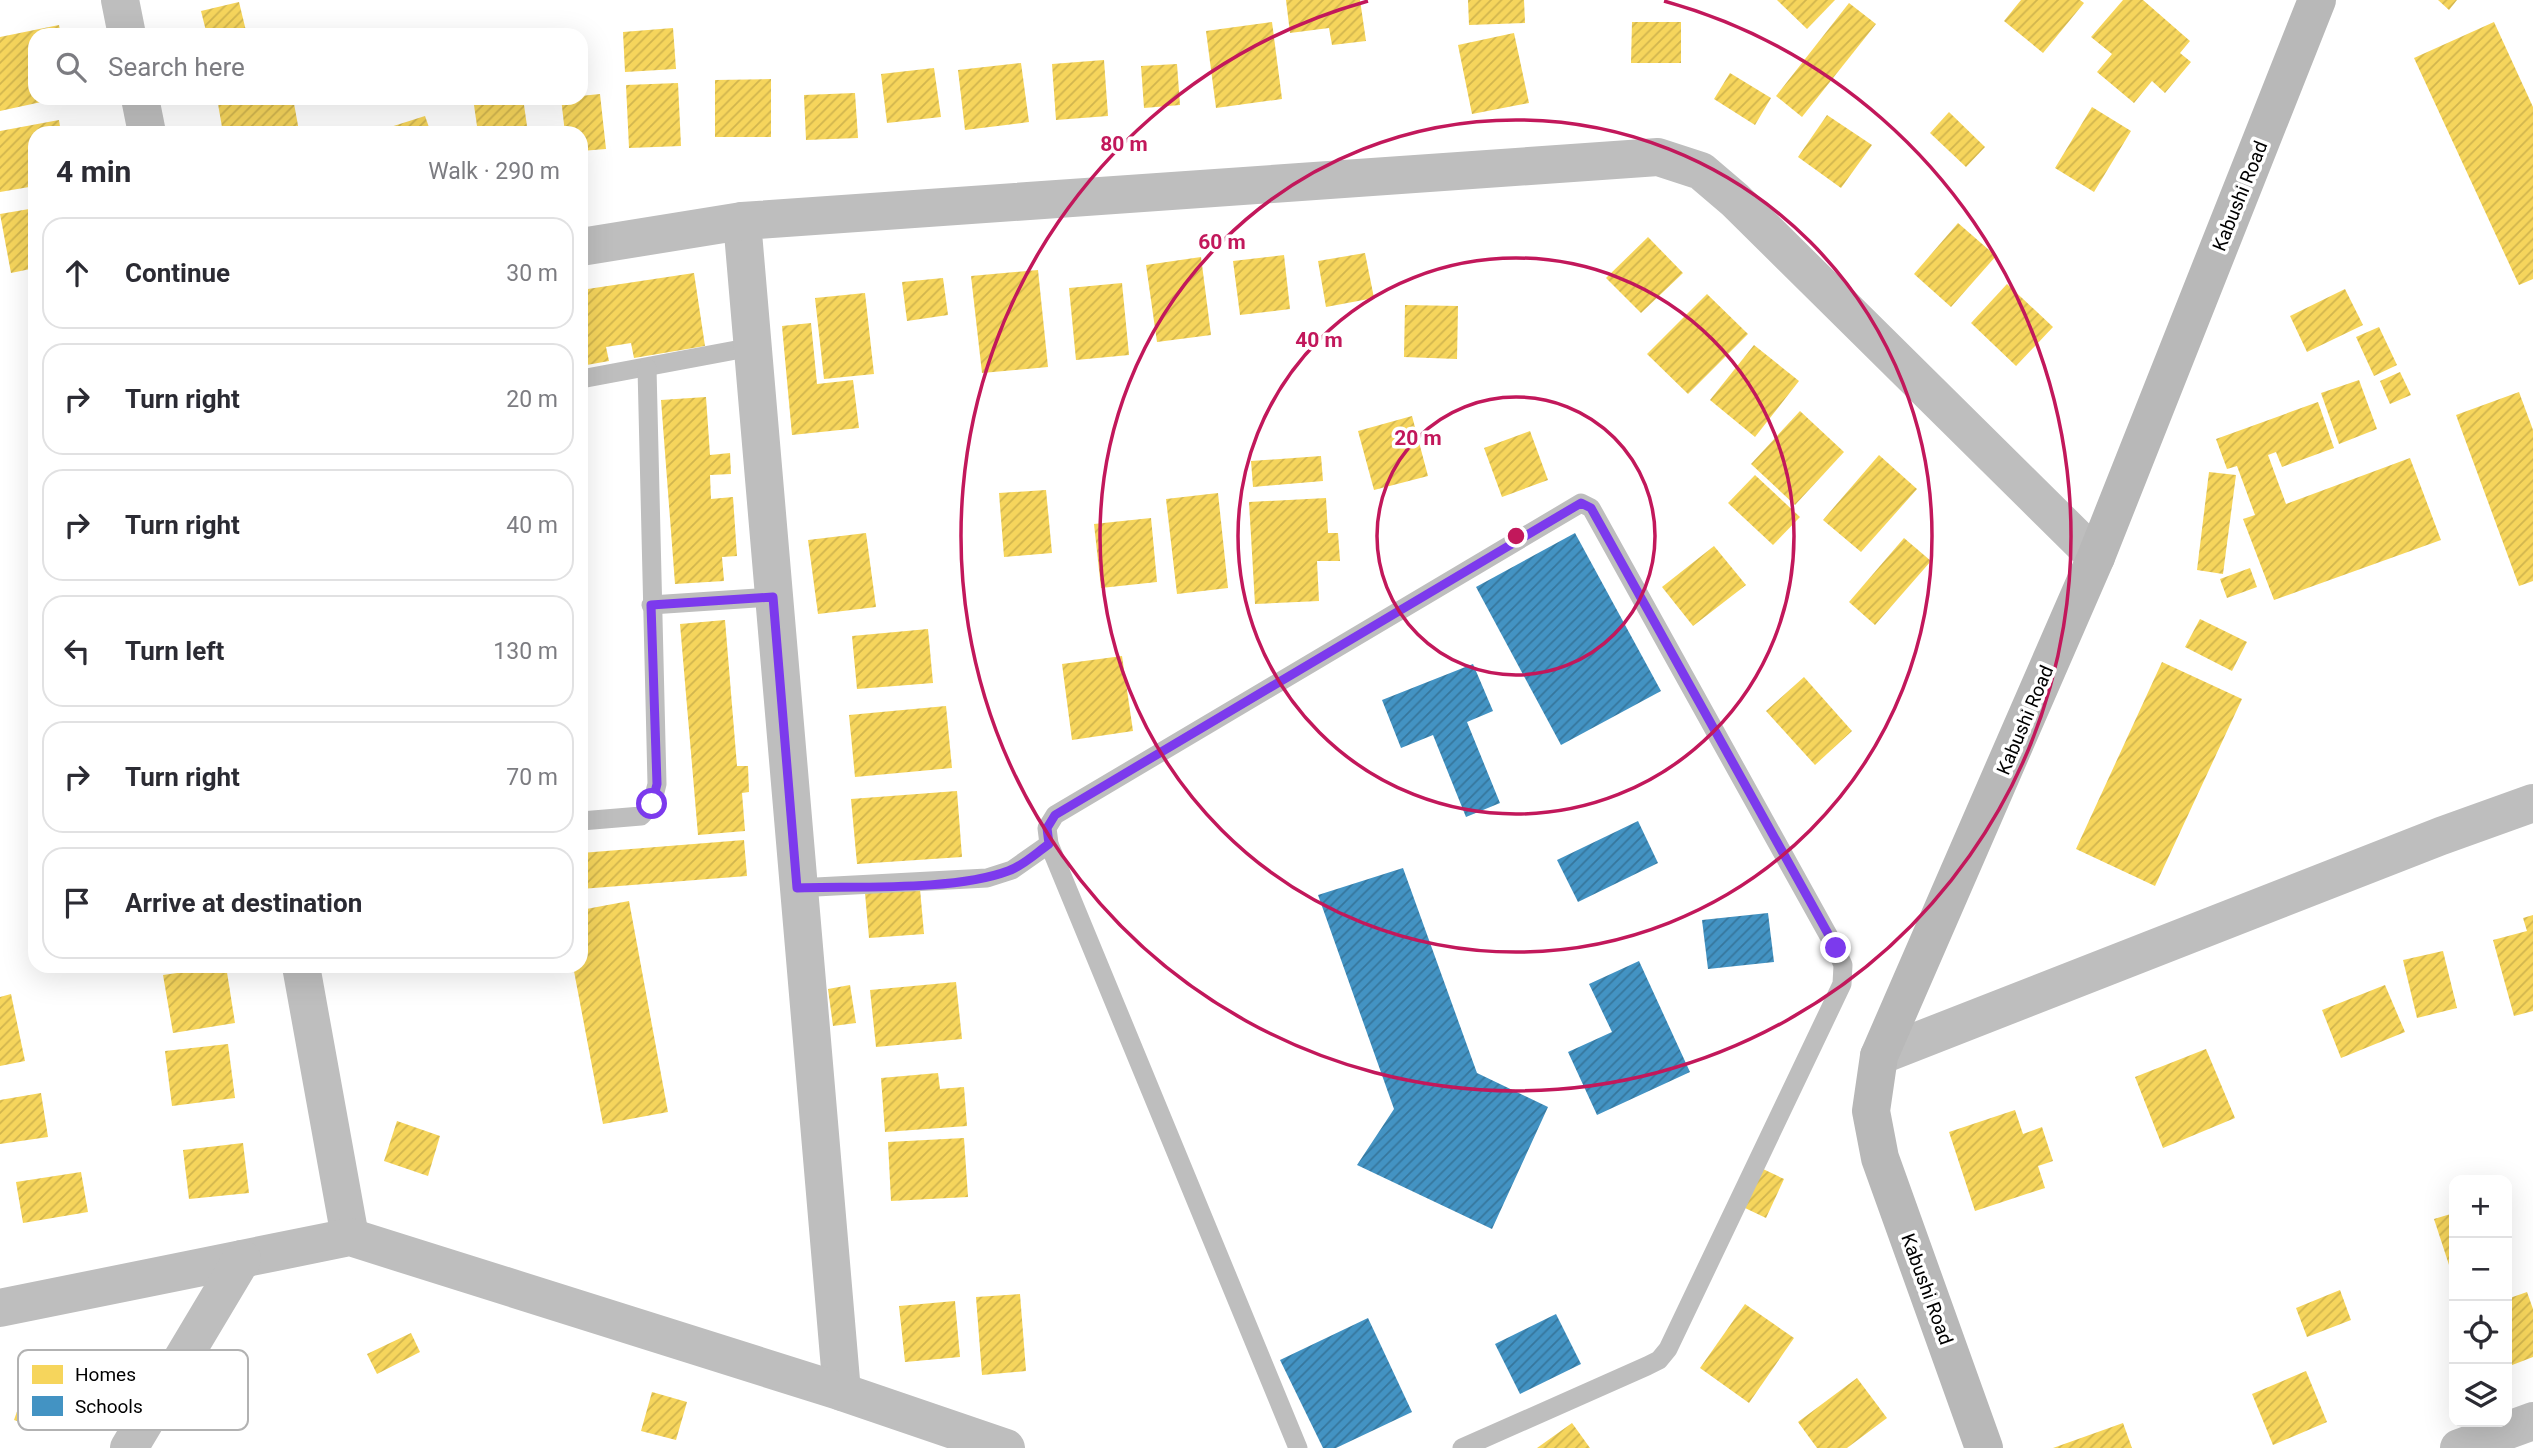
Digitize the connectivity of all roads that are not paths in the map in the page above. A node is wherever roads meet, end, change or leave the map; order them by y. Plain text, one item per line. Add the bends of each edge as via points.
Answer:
1 (120, 0) edge
2 (2317, 0) edge
3 (126, 28) edge
4 (141, 105) edge
5 (146, 126) edge
6 (742, 221) junction
7 (588, 246) edge
8 (752, 347) junction
9 (647, 368) junction
10 (588, 378) edge
11 (2096, 557) junction
12 (773, 597) junction
13 (651, 605) junction
14 (2533, 803) edge
15 (588, 820) edge
16 (1049, 844) junction
17 (797, 888) junction
18 (302, 973) edge
19 (1879, 1056) junction
20 (350, 1237) junction
21 (242, 1259) junction
22 (0, 1308) edge
23 (188, 1350) edge
24 (842, 1391) junction
25 (2533, 1420) edge
26 (140, 1430) edge
27 (129, 1448) edge
28 (1006, 1448) edge
29 (1298, 1448) edge
30 (1462, 1448) edge
31 (1984, 1448) edge
32 (2459, 1448) edge

1 - 3 street
2 - 11 main road, Kabushi Road
4 - 5 street
6 - 7 street
6 - 8 street
6 - 11 street via 1658,157 1701,171 1735,200
8 - 9 lane
8 - 12 street
9 - 10 lane
9 - 13 lane
11 - 19 main road, Kabushi Road
12 - 13 lane
12 - 17 street
13 - 15 lane via 657,784 652,804 640,816
14 - 19 street
16 - 17 lane via 1012,870 987,878
16 - 29 lane
16 - 30 lane via 1047,828 1055,815 1569,507 1581,503 1591,508 1836,948 1843,965 1842,984 1659,1360
17 - 24 street
18 - 20 street
19 - 31 main road, Kabushi Road via 1871,1111 1880,1158
20 - 21 street
20 - 24 street
21 - 22 street
21 - 23 street
24 - 28 street
25 - 32 street
26 - 27 street

